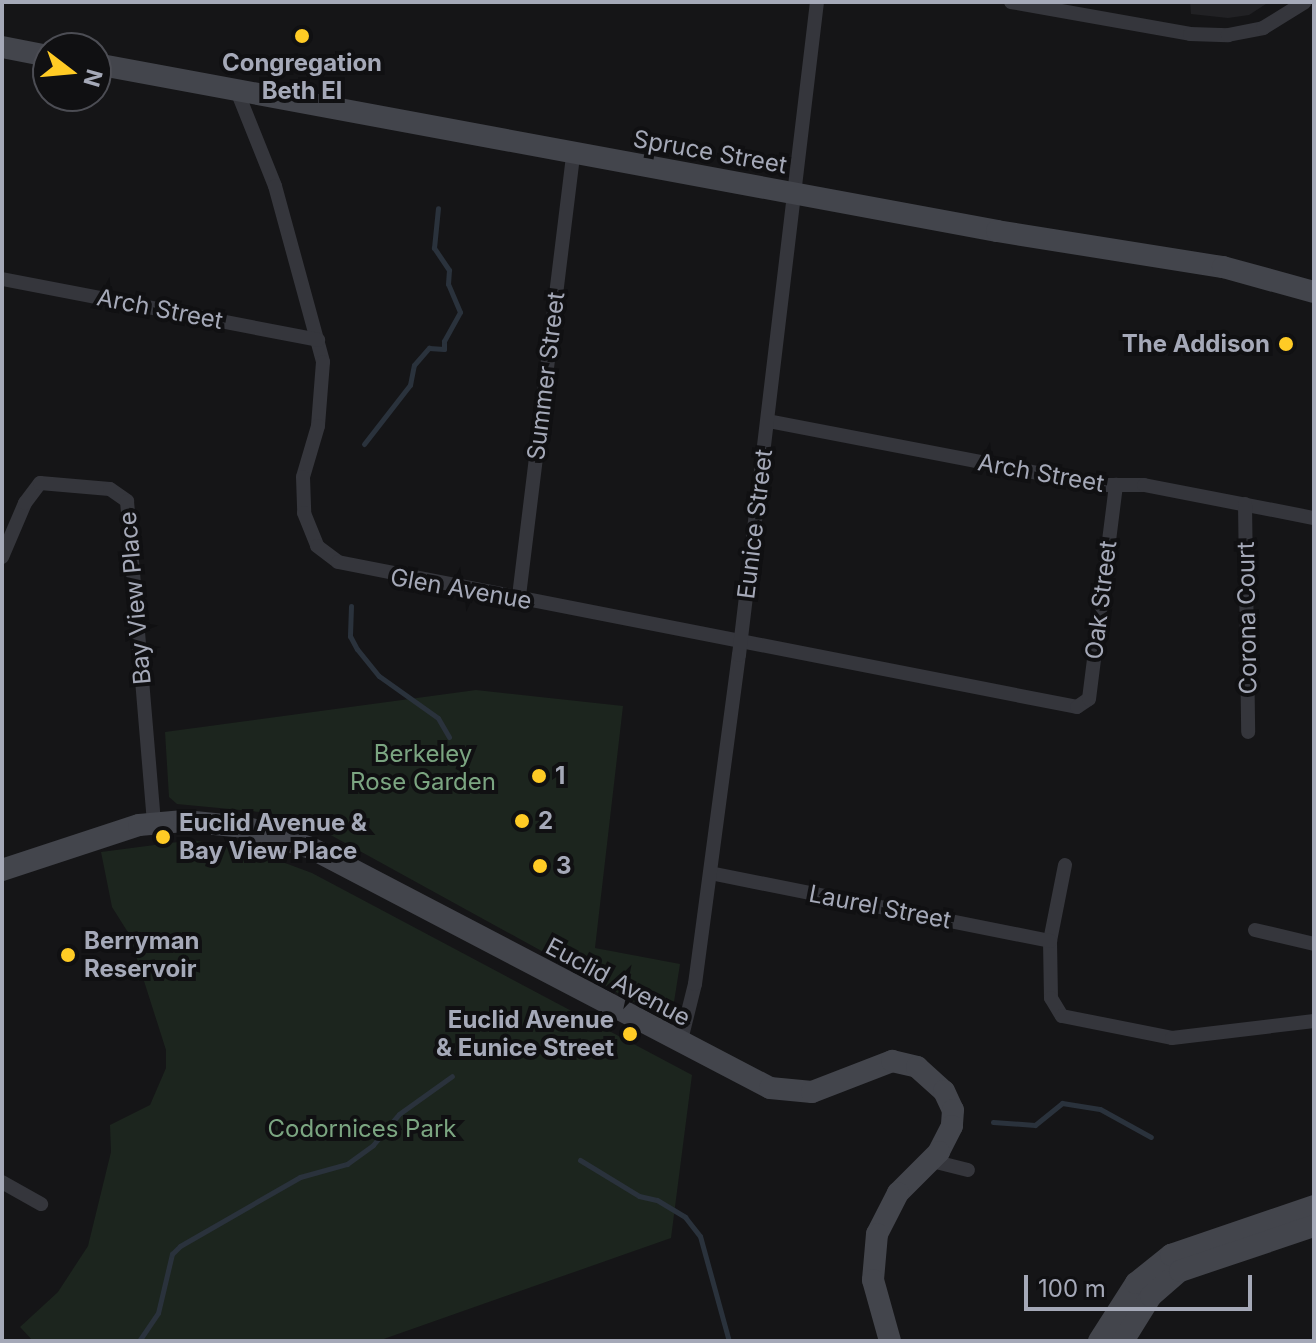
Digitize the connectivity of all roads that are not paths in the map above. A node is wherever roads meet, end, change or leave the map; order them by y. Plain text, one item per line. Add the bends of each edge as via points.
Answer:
1 (817, 2) edge
2 (1011, 2) edge
3 (1305, 2) edge
4 (2, 47) edge
5 (32, 53) edge
6 (112, 67) edge
7 (237, 91) junction
8 (573, 155) junction
9 (794, 193) junction
10 (2, 279) edge
11 (1314, 292) edge
12 (318, 340) junction
13 (768, 421) junction
14 (1116, 485) junction
15 (1245, 504) junction
16 (1314, 518) edge
17 (2, 557) edge
18 (519, 596) junction
19 (740, 642) junction
20 (1077, 707) joint
21 (1248, 732) dead end
22 (154, 823) junction
23 (1065, 865) dead end
24 (2, 870) edge
25 (710, 873) junction
26 (1255, 930) dead end
27 (1050, 941) junction
28 (1314, 944) edge
29 (1314, 1021) edge
30 (680, 1044) junction
31 (932, 1161) junction
32 (968, 1170) dead end
33 (2, 1182) edge
34 (41, 1204) dead end
35 (1314, 1206) edge
36 (1314, 1226) edge
37 (891, 1340) edge
38 (1099, 1341) edge
39 (1123, 1341) edge

1 - 9 street, Eunice Street
2 - 3 street via 1190,34 1228,35 1263,28
4 - 5 street
6 - 7 street, Spruce Street
7 - 8 street, Spruce Street
7 - 12 street, Glen Avenue via 275,186
8 - 9 street, Spruce Street
8 - 18 street, Summer Street
9 - 11 street, Spruce Street via 1223,267
9 - 13 street, Eunice Street
10 - 12 street, Arch Street
12 - 18 street, Glen Avenue via 325,385 303,477 304,513 317,546 361,570
13 - 14 street, Arch Street
13 - 19 street, Eunice Street
14 - 15 street, Arch Street via 1144,485
14 - 20 street, Oak Street via 1089,699
15 - 16 street, Arch Street
15 - 21 street, Corona Court
17 - 22 street, Bay View Place via 25,503 40,483 110,489 127,501
18 - 19 street, Glen Avenue
19 - 20 street, Glen Avenue
19 - 25 street, Eunice Street
22 - 24 street, Euclid Avenue
22 - 30 street, Euclid Avenue via 245,827 311,848
23 - 27 street
25 - 27 street, Laurel Street
25 - 30 street, Eunice Street via 690,1017
26 - 28 street
27 - 29 street via 1051,998 1062,1016 1172,1038
30 - 31 street, Euclid Avenue via 751,1081 790,1092 841,1084 892,1061 917,1067 935,1080 953,1110 947,1141
31 - 32 street
31 - 37 street, Euclid Avenue via 898,1193 877,1234 873,1280
33 - 34 street
35 - 38 street via 1171,1255 1136,1283
36 - 39 street via 1180,1271 1151,1296

